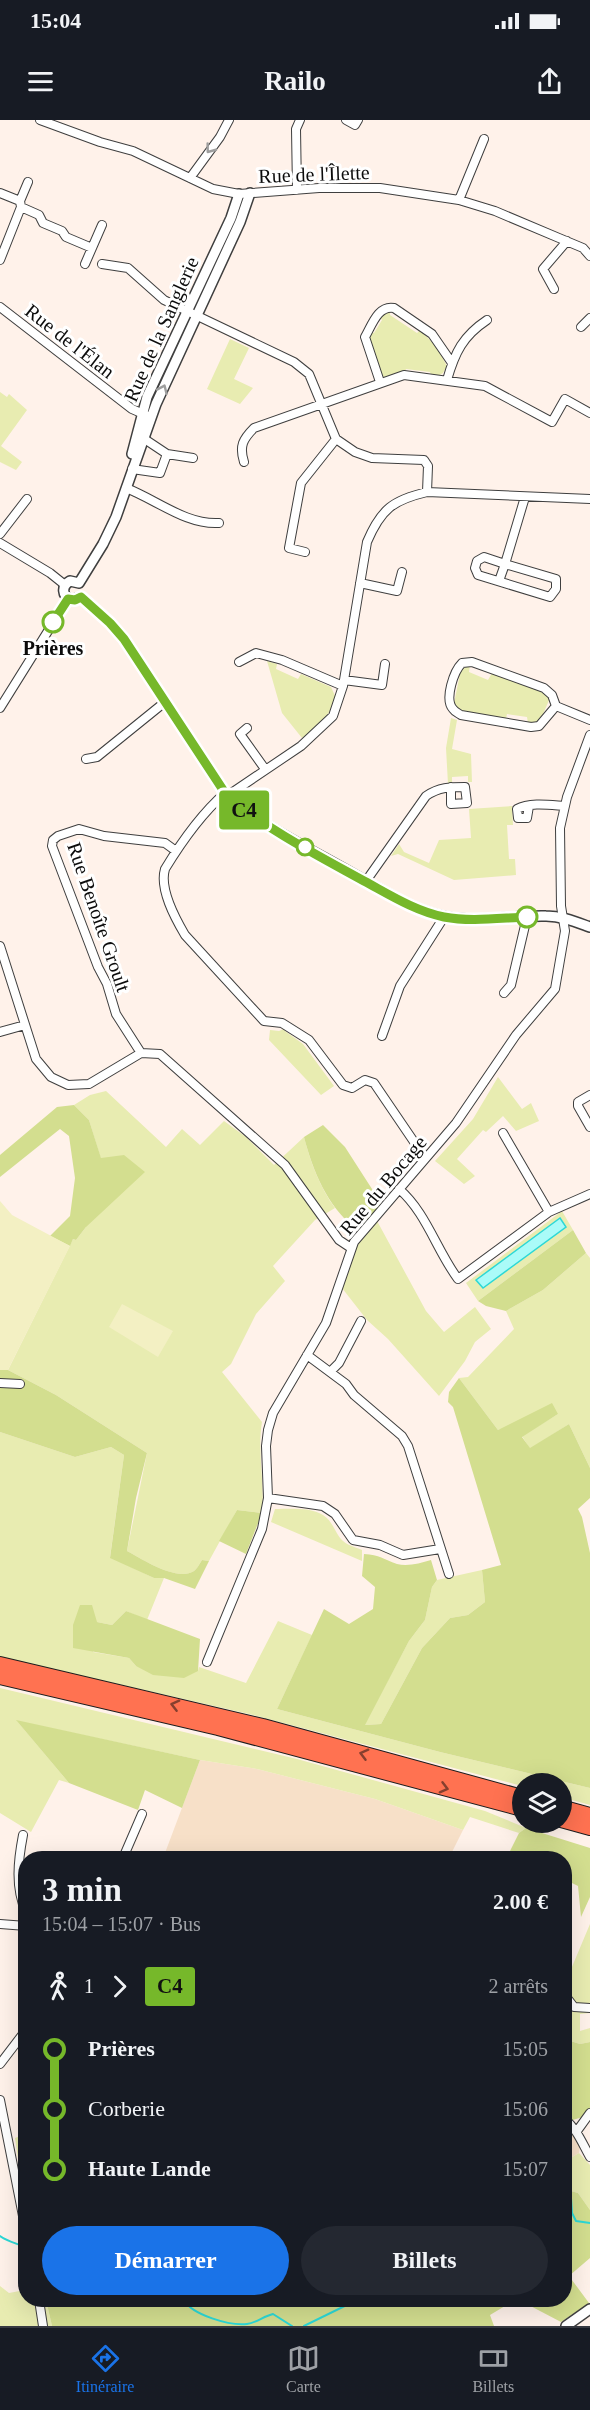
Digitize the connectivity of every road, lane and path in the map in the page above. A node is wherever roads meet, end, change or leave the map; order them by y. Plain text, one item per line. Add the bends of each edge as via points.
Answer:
1 (40, 120) edge
2 (229, 120) edge
3 (300, 120) edge
4 (346, 120) edge
5 (358, 120) edge
6 (484, 139) dead end
7 (190, 178) junction
8 (28, 182) dead end
9 (297, 190) junction
10 (0, 193) edge
11 (250, 193) junction
12 (239, 194) junction
13 (459, 200) junction
14 (21, 204) junction
15 (102, 225) dead end
16 (567, 241) junction
17 (92, 248) junction
18 (590, 256) edge
19 (0, 260) edge
20 (85, 264) dead end
21 (102, 264) dead end
22 (554, 289) dead end
23 (0, 307) edge
24 (192, 314) junction
25 (590, 318) edge
26 (487, 320) dead end
27 (581, 327) dead end
28 (452, 363) junction
29 (447, 380) junction
30 (380, 382) junction
31 (322, 404) junction
32 (590, 413) edge
33 (147, 416) junction
34 (143, 438) junction
35 (336, 440) junction
36 (167, 454) junction
37 (193, 458) dead end
38 (244, 462) dead end
39 (132, 469) junction
40 (127, 486) junction
41 (427, 492) junction
42 (525, 497) junction
43 (27, 499) dead end
44 (590, 499) edge
45 (219, 523) dead end
46 (0, 534) edge
47 (0, 543) edge
48 (305, 552) dead end
49 (505, 564) junction
50 (402, 572) dead end
51 (499, 581) junction
52 (79, 583) junction
53 (360, 583) junction
54 (65, 585) junction
55 (81, 597) junction
56 (68, 599) junction
57 (239, 662) dead end
58 (385, 664) dead end
59 (343, 683) junction
60 (165, 702) junction
61 (556, 706) junction
62 (0, 708) edge
63 (590, 720) edge
64 (247, 728) dead end
65 (590, 735) edge
66 (86, 759) dead end
67 (266, 769) junction
68 (451, 788) dead end
69 (226, 794) junction
70 (529, 806) dead end
71 (564, 806) junction
72 (176, 851) junction
73 (366, 881) junction
74 (527, 916) junction
75 (444, 917) junction
76 (564, 918) junction
77 (590, 927) edge
78 (0, 946) edge
79 (504, 993) dead end
80 (25, 1025) junction
81 (0, 1032) edge
82 (382, 1036) dead end
83 (141, 1053) junction
84 (590, 1095) edge
85 (590, 1127) edge
86 (503, 1133) dead end
87 (425, 1158) junction
88 (399, 1189) junction
89 (590, 1194) edge
90 (549, 1212) junction
91 (351, 1248) junction
92 (361, 1321) dead end
93 (308, 1355) junction
94 (330, 1372) junction
95 (0, 1383) edge
96 (20, 1384) dead end
97 (268, 1498) junction
98 (440, 1549) junction
99 (449, 1574) dead end
100 (207, 1662) dead end
101 (0, 1664) edge
102 (0, 1677) edge
103 (0, 1683) edge
104 (413, 1779) junction
105 (512, 1794) edge
106 (512, 1806) edge
107 (572, 1810) edge
108 (142, 1814) dead end
109 (590, 1815) edge
110 (572, 1823) edge
111 (590, 1828) edge
112 (23, 1835) dead end
113 (20, 1851) edge
114 (126, 1851) edge
115 (0, 1924) edge
116 (18, 1925) edge
117 (572, 2004) edge
118 (590, 2008) edge
119 (18, 2040) edge
120 (0, 2064) edge
121 (0, 2100) edge
122 (590, 2114) edge
123 (572, 2126) edge
124 (577, 2131) junction
125 (590, 2157) edge
126 (18, 2191) edge
127 (40, 2307) edge
128 (590, 2309) edge
129 (43, 2326) edge
130 (566, 2326) edge

1 - 7 street, Rue de l'Îlette via 133,151
2 -> 7 street
3 - 9 street via 296,129
4 - 5 street via 356,125
6 - 13 street
7 - 12 street, Rue de l'Îlette via 213,189
8 - 14 street
9 - 11 street, Rue de l'Îlette
9 - 13 street, Rue de l'Îlette via 380,188
10 - 14 street
11 - 12 street, Rue de l'Îlette
11 - 24 street, Rue de la Sanglerie via 240,222
12 - 24 street, Rue de la Sanglerie
13 - 16 street, Rue de l'Îlette
14 - 17 street via 39,215 43,223
14 - 19 street
15 - 17 street
16 - 18 street, Rue de l'Îlette via 584,248
16 - 22 street via 543,269
17 - 20 street
21 - 24 street via 128,268 164,300
23 - 33 street, Rue de l'Élan via 132,409
24 - 31 street via 294,362 309,374
24 - 33 street, Rue de la Sanglerie via 147,397
25 - 27 street
26 - 28 street via 469,332
28 - 29 street
28 - 30 street via 430,333 387,307 381,310 365,337
29 - 30 street via 404,375
29 - 32 street via 485,386 552,422 565,399
30 - 31 street
31 - 35 street
31 - 38 street via 254,428 240,448
33 - 34 street, Rue de la Sanglerie
33 - 40 street, Rue de la Sanglerie via 136,436
34 - 36 street
34 - 39 street, Rue de la Sanglerie
35 - 41 street via 372,458 424,460 428,466
35 - 48 street via 301,483 289,548
36 - 37 street
36 - 39 street via 160,473
39 - 40 street, Rue de la Sanglerie
40 - 45 street via 170,510 206,524
40 - 52 street, Rue de la Sanglerie via 103,544
41 - 42 street
41 - 53 street via 402,498 375,524 367,542
42 - 44 street
42 - 49 street
43 - 46 street
47 - 54 street
49 - 51 street
49 - 51 street via 484,557 477,561 478,575
49 - 51 street via 556,579 556,589 550,597
50 - 53 street via 398,591
52 - 54 street
52 - 55 street via 83,589
53 - 59 street
54 - 56 street via 63,591
55 - 56 street
55 - 60 street via 124,639
56 - 62 street
57 - 59 street via 256,654
58 - 59 street via 382,685
59 - 67 street via 333,716 301,746
60 - 66 street via 97,757
60 - 69 street
61 - 61 street via 544,688 472,662 462,663 454,671 449,701 461,715 531,727 539,726
61 - 63 street
64 - 67 street via 240,734
65 - 71 street, Rue du Bocage
67 - 69 street
68 - 73 street via 438,789 426,796
69 - 72 street via 198,819
69 - 73 street via 260,820
70 - 71 street
71 - 76 street, Rue du Bocage via 560,844
72 - 83 street, Rue Benoîte Groult via 165,843 79,829 53,840 116,1014
72 - 87 street via 162,877 185,934 264,1021 282,1023 309,1040 343,1085 352,1088 365,1080 374,1083
73 - 75 street via 415,908
74 - 75 street
74 - 76 street
74 - 79 street via 510,985
75 - 82 street via 400,986
76 - 77 street
76 - 87 street, Rue du Bocage via 564,945 553,992 516,1035 456,1123
78 - 80 street
80 - 81 street
80 - 83 street via 43,1070 68,1085 89,1084
83 - 91 street via 160,1054 285,1165 339,1240
84 - 85 street via 578,1102
86 - 90 street
87 - 88 street, Rue du Bocage
88 - 90 street via 423,1219 458,1279
88 - 91 street, Rue du Bocage
89 - 90 street
91 - 93 street, Rue du Bocage via 326,1323
92 - 94 street via 339,1363
93 - 94 street
93 - 97 street, Rue du Bocage via 273,1413 268,1430
94 - 98 street via 402,1436
95 - 96 street
97 - 98 street via 323,1506 335,1514 353,1540 380,1545 399,1555
97 - 100 street, Rue du Bocage via 262,1529
98 - 99 street
105 -> 101 highway via 263,1726
102 - 104 highway
103 - 104 highway via 381,1777
104 -> 106 highway
107 - 109 highway
108 - 114 street
110 - 111 highway
112 - 113 street
115 - 116 street
117 - 118 street
119 - 120 street
121 - 126 street
122 - 124 street
123 - 124 street
124 - 125 street
127 - 129 street
128 - 130 street

